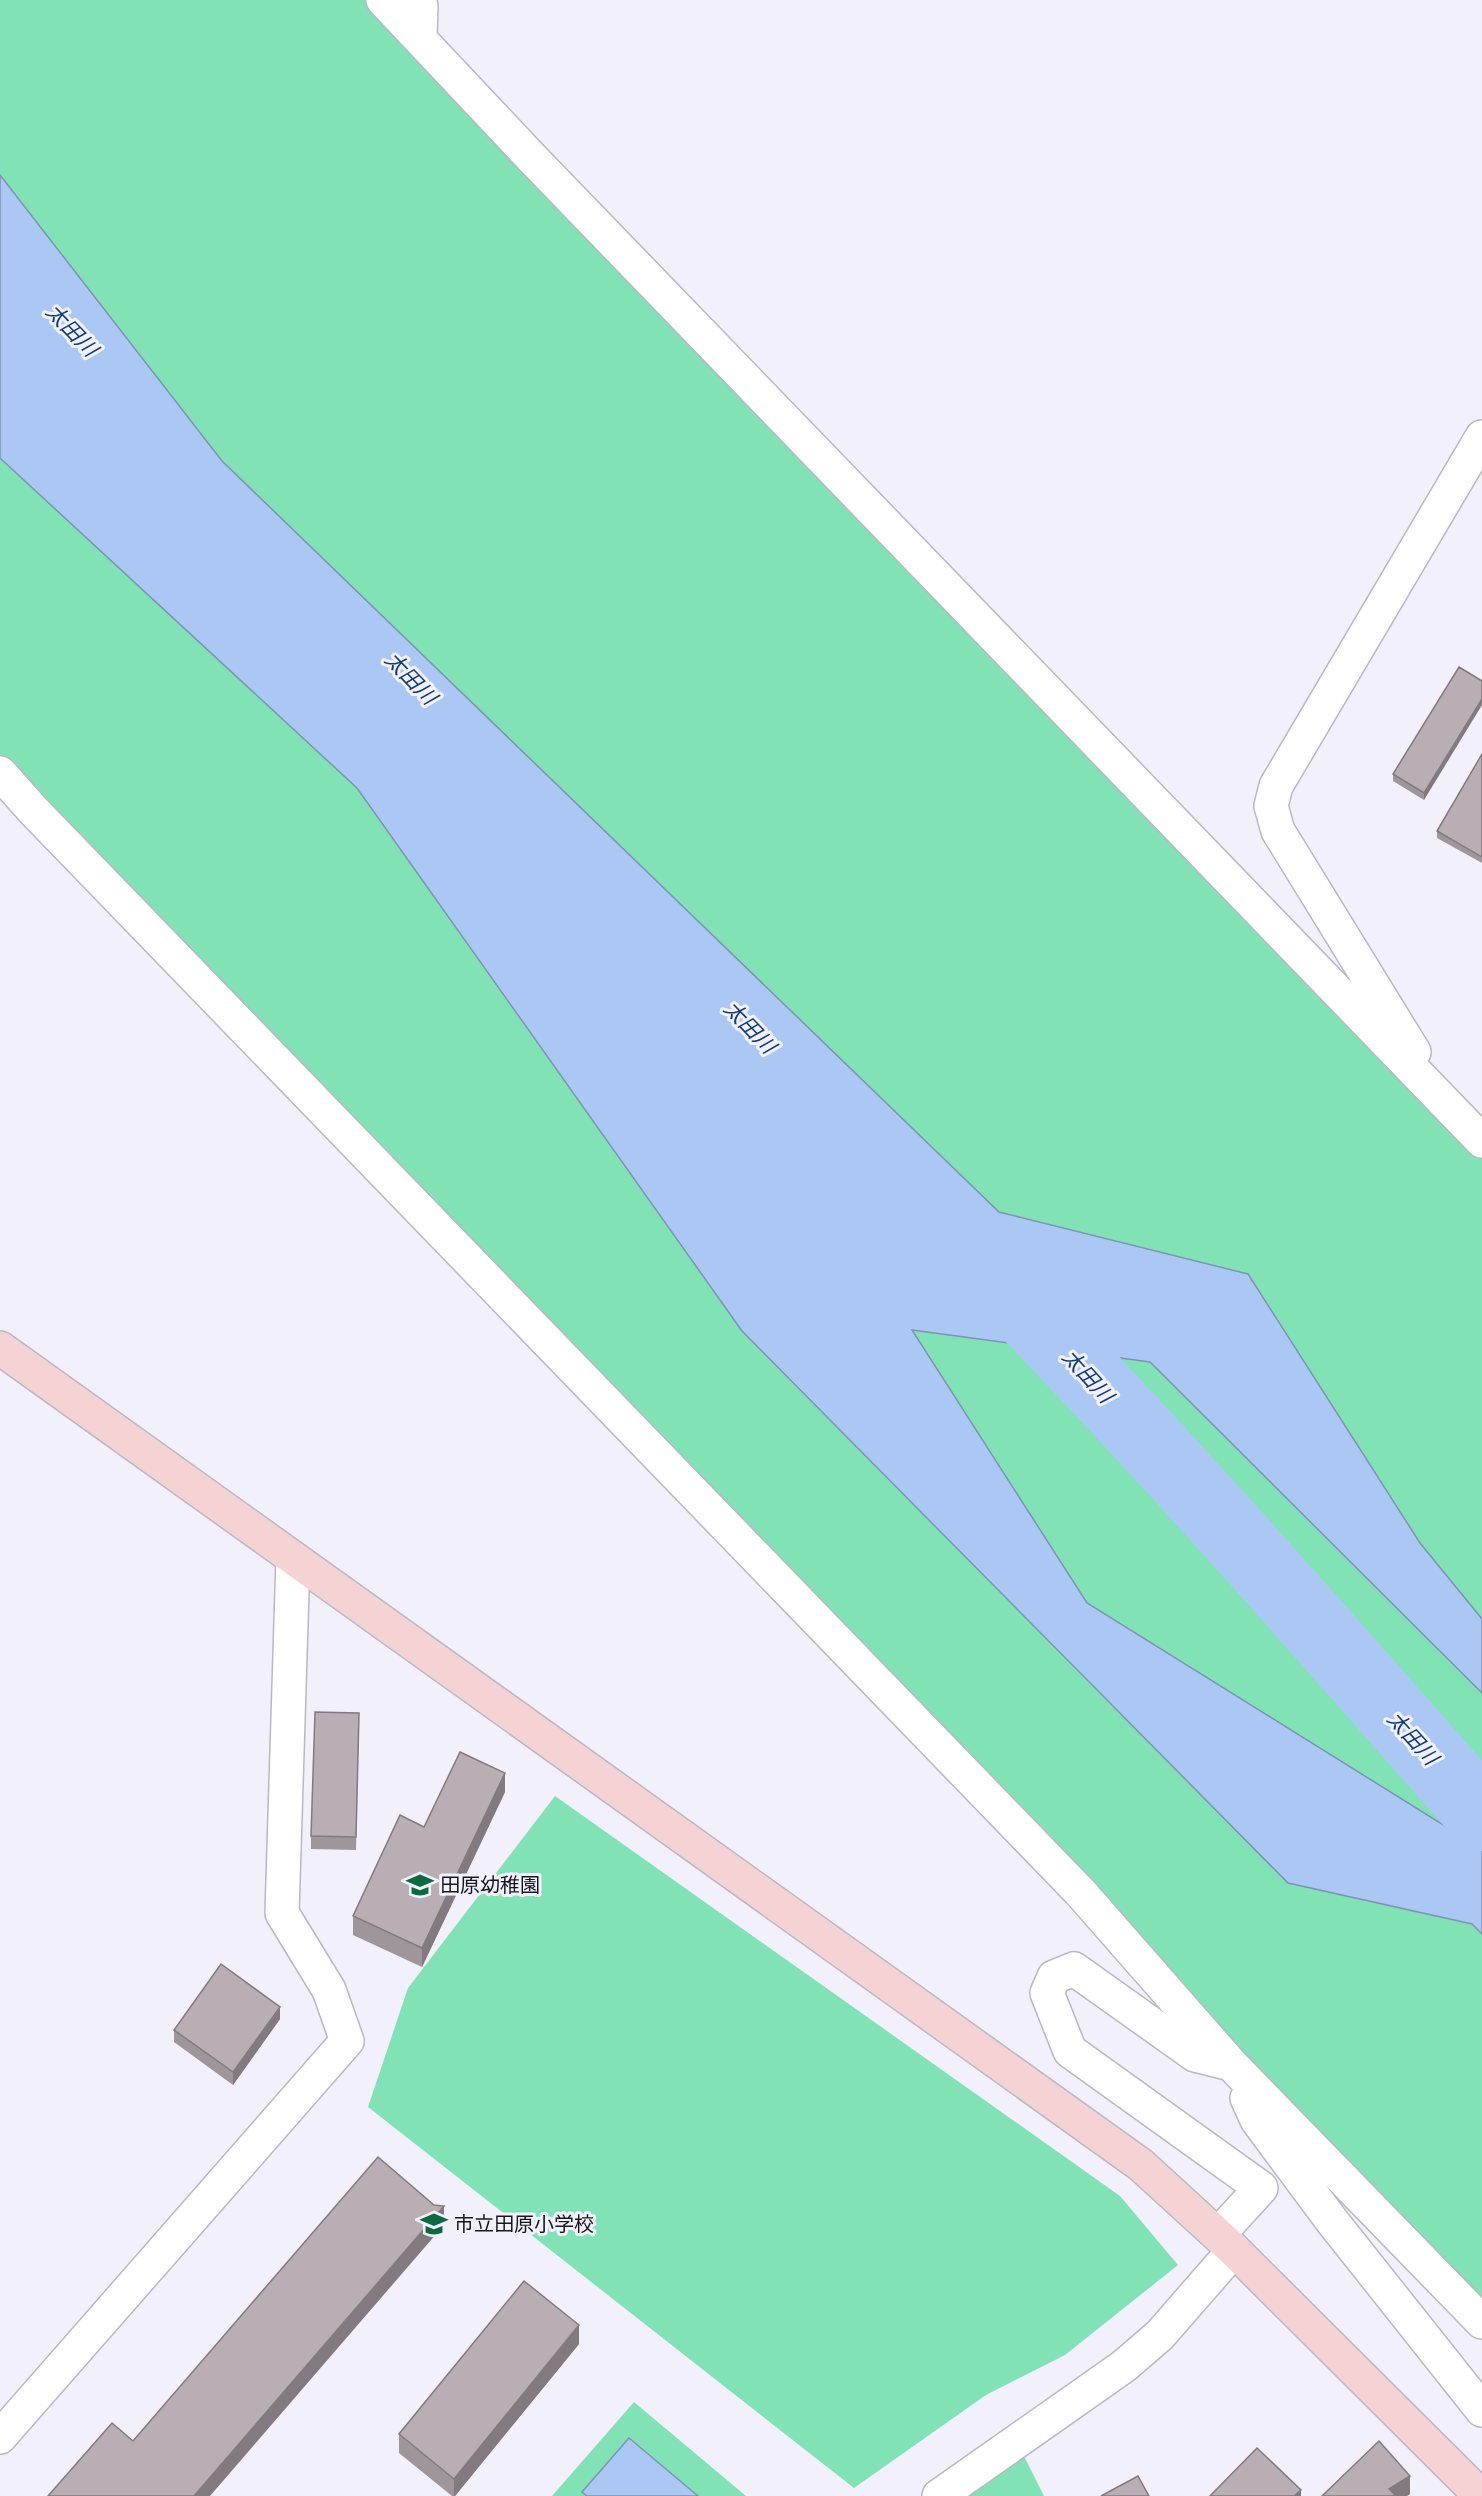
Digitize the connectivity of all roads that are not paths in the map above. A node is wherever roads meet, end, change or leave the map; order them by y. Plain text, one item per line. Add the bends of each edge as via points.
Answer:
1 (383, 0) edge
2 (418, 0) edge
3 (420, 37) junction
4 (1482, 437) edge
5 (0, 773) edge
6 (1440, 1097) junction
7 (1482, 1141) edge
8 (0, 1348) edge
9 (292, 1557) junction
10 (1231, 2064) junction
11 (1226, 2242) junction
12 (1482, 2322) edge
13 (1482, 2410) edge
14 (0, 2437) edge
15 (939, 2496) edge
16 (1481, 2496) edge

1 - 3 street
2 - 3 street
3 - 6 street via 530,156
4 - 6 street via 1276,786 1271,806 1278,831
5 - 10 street via 1081,1893
6 - 7 street
8 - 9 street
9 - 11 street via 1141,2165
9 - 14 street via 282,1913 328,1990 347,2041
10 - 11 street via 1195,2055 1074,1969 1054,1977 1047,1993 1070,2051 1261,2188
10 - 12 street
10 - 13 street via 1257,2120
11 - 15 street via 1160,2335 1124,2367
11 - 16 street

